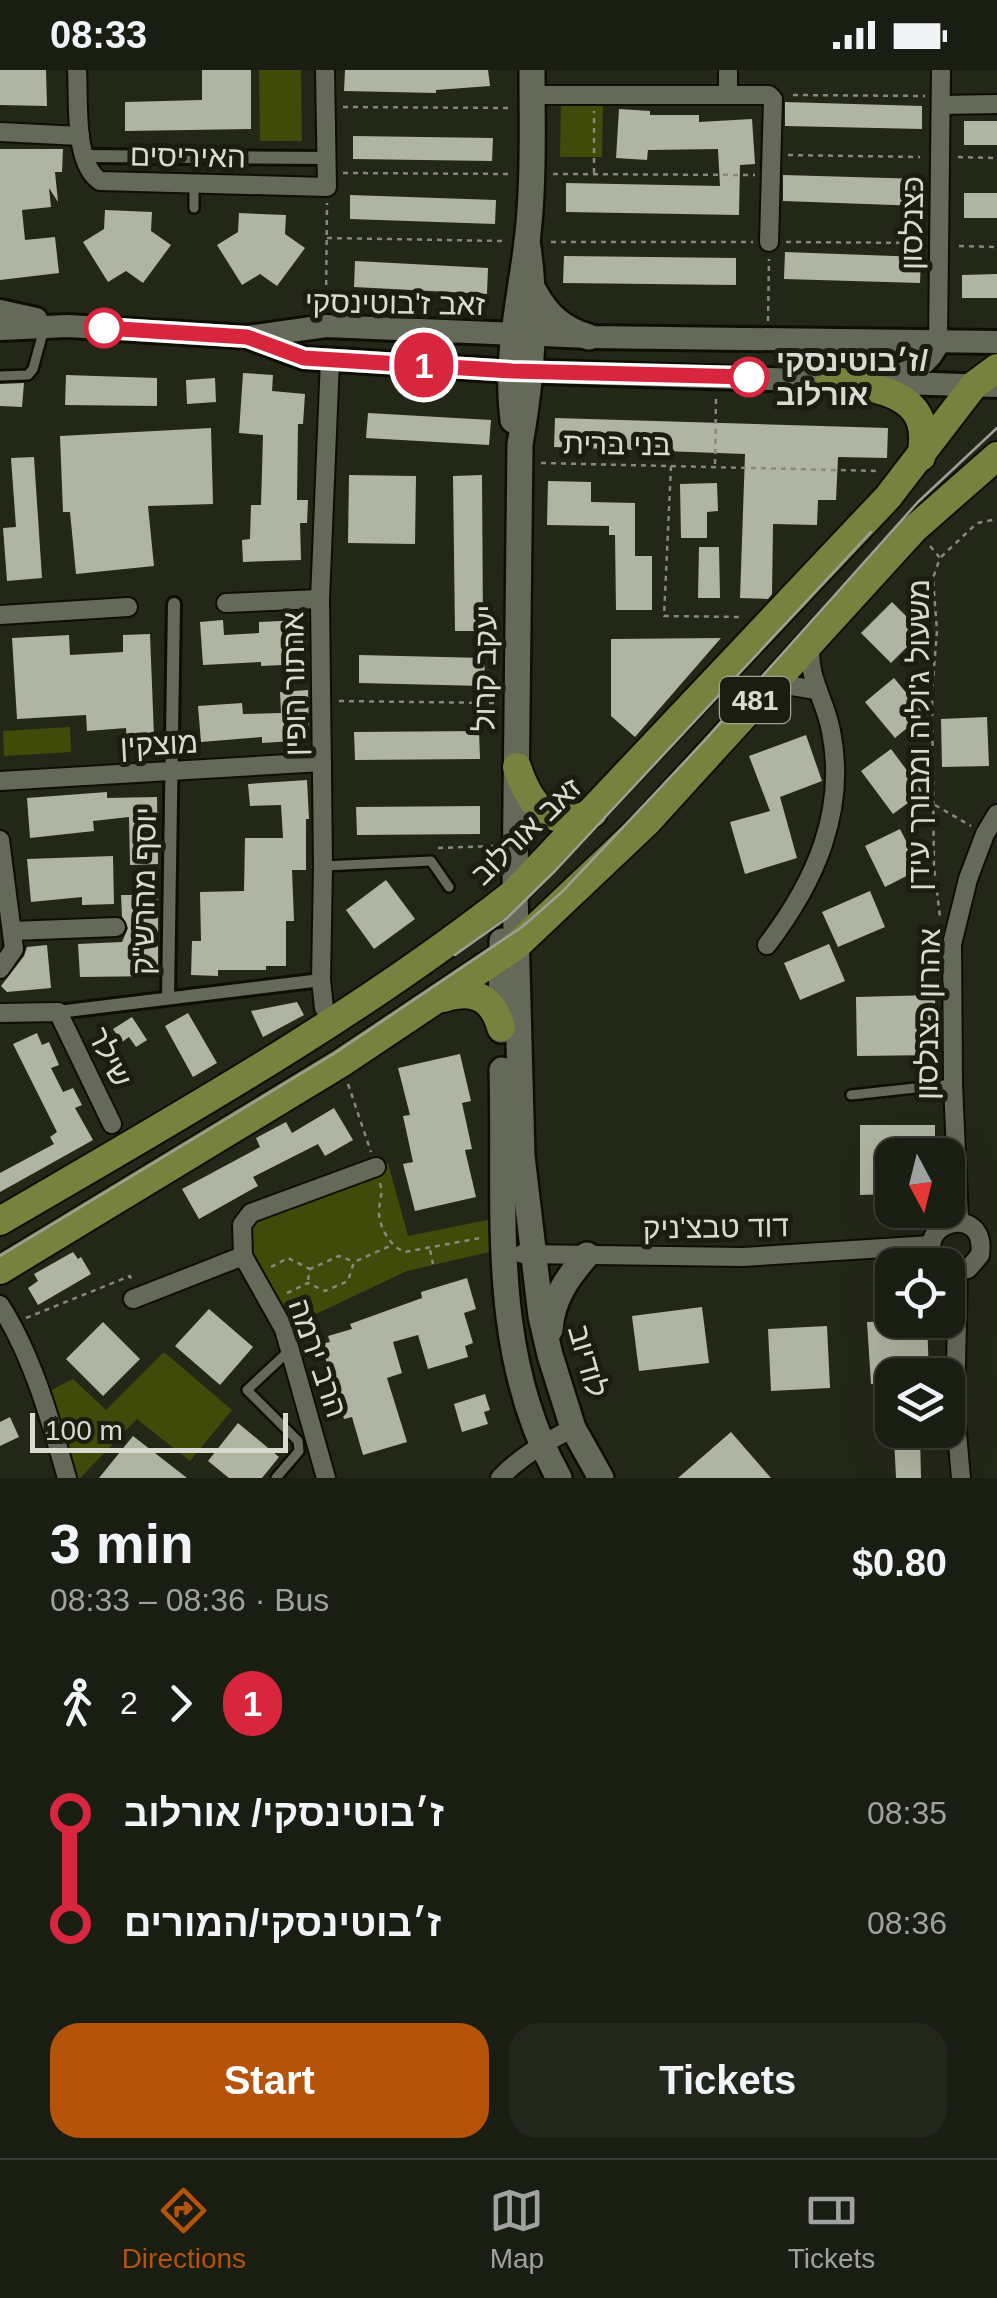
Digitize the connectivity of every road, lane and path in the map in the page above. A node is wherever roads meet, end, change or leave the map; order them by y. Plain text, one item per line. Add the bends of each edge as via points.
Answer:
1 (77, 70) edge
2 (325, 70) edge
3 (728, 70) edge
4 (941, 70) edge
5 (526, 91) edge
6 (594, 95) junction
7 (728, 95) junction
8 (769, 95) junction
9 (941, 100) junction
10 (997, 104) edge
11 (326, 107) junction
12 (0, 132) edge
13 (80, 136) junction
14 (772, 155) junction
15 (84, 156) junction
16 (940, 157) junction
17 (997, 158) edge
18 (327, 173) junction
19 (530, 174) junction
20 (594, 174) junction
21 (771, 176) junction
22 (194, 184) junction
23 (194, 208) dead end
24 (327, 238) junction
25 (527, 242) junction
26 (770, 242) junction
27 (940, 243) junction
28 (968, 246) dead end
29 (997, 247) edge
30 (532, 288) junction
31 (0, 311) edge
32 (326, 326) junction
33 (57, 327) junction
34 (0, 329) edge
35 (523, 335) junction
36 (247, 337) junction
37 (589, 337) junction
38 (768, 340) junction
39 (938, 342) junction
40 (997, 342) edge
41 (330, 360) junction
42 (997, 368) edge
43 (521, 371) junction
44 (0, 376) edge
45 (716, 376) junction
46 (843, 380) junction
47 (985, 385) edge
48 (520, 453) junction
49 (997, 456) edge
50 (671, 464) junction
51 (915, 464) junction
52 (715, 466) junction
53 (997, 519) edge
54 (914, 529) junction
55 (940, 558) junction
56 (320, 599) junction
57 (226, 602) dead end
58 (174, 604) dead end
59 (128, 607) dead end
60 (0, 615) edge
61 (775, 618) junction
62 (811, 639) junction
63 (816, 690) junction
64 (762, 692) junction
65 (321, 701) junction
66 (517, 703) junction
67 (322, 762) junction
68 (517, 767) junction
69 (171, 771) junction
70 (0, 781) edge
71 (933, 804) junction
72 (592, 813) junction
73 (997, 814) edge
74 (985, 834) junction
75 (0, 840) edge
76 (516, 845) junction
77 (431, 860) junction
78 (323, 866) junction
79 (448, 888) dead end
80 (515, 892) junction
81 (116, 926) dead end
82 (940, 926) dead end
83 (12, 931) junction
84 (767, 944) dead end
85 (508, 952) junction
86 (0, 969) edge
87 (320, 980) junction
88 (168, 998) junction
89 (428, 1004) junction
90 (324, 1008) dead end
91 (58, 1012) junction
92 (0, 1013) edge
93 (501, 1027) junction
94 (340, 1063) junction
95 (953, 1084) junction
96 (851, 1095) dead end
97 (112, 1124) dead end
98 (955, 1138) edge
99 (376, 1167) junction
100 (0, 1221) edge
101 (965, 1225) edge
102 (940, 1228) edge
103 (989, 1244) edge
104 (391, 1245) junction
105 (502, 1245) junction
106 (931, 1245) junction
107 (430, 1248) junction
108 (932, 1248) edge
109 (534, 1254) junction
110 (587, 1255) junction
111 (243, 1256) junction
112 (354, 1262) junction
113 (433, 1264) dead end
114 (965, 1266) edge
115 (310, 1269) junction
116 (0, 1270) edge
117 (256, 1276) junction
118 (308, 1283) junction
119 (135, 1298) joint
120 (270, 1301) junction
121 (0, 1305) edge
122 (12, 1324) junction
123 (951, 1338) edge
124 (291, 1349) junction
125 (550, 1355) junction
126 (573, 1428) junction
127 (308, 1439) junction
128 (540, 1445) junction
129 (68, 1478) edge
130 (276, 1478) edge
131 (326, 1478) edge
132 (500, 1478) edge
133 (559, 1478) edge
134 (600, 1478) edge
135 (960, 1478) edge

1 - 13 street
2 - 11 street
3 - 7 street
4 - 9 street, כצנלסון
5 - 6 street
5 - 11 path
5 - 19 main road
6 - 7 street
6 - 20 path
7 - 8 street
8 - 9 path
8 - 14 street
9 - 10 street
9 - 16 street, כצנלסון
11 - 18 street
12 - 13 street
13 - 15 street
14 - 16 path
14 - 21 street
15 - 18 street
15 - 22 street, האיריסים via 100,181
16 - 17 path
16 - 27 street, כצנלסון
18 - 19 path
18 - 22 street, האיריסים
18 - 24 path
19 - 20 path
19 - 25 main road
20 - 21 path
21 - 26 street
22 - 23 lane
24 - 25 path
24 - 32 path
25 - 26 path
25 - 30 main road
25 - 35 main road via 519,282
26 - 27 path
26 - 38 path
27 - 39 street, כצנלסון
28 - 29 path
30 - 35 main road
30 - 37 main road via 559,324
31 - 33 street
32 - 35 street, זאב ז'בוטינסקי
32 - 36 street, זאב ז'בוטינסקי
33 - 34 street
33 - 36 street
33 - 44 lane via 28,374
35 - 37 street, זאב ז'בוטינסקי
35 - 43 main road, יעקב קרול
36 - 41 street, זאב ז'בוטינסקי via 304,358
37 - 38 street, זאב ז'בוטינסקי
38 - 39 street, זאב ז'בוטינסקי
39 - 40 street, זאב ז'בוטינסקי
39 - 46 street via 910,372
41 - 43 street, זאב ז'בוטינסקי
41 - 56 street, ארתור רופין
42 - 47 main road, זאב אורלוב / 481
43 - 45 street, זאב ז'בוטינסקי
43 - 48 main road, יעקב קרול
45 - 46 street, זאב ז'בוטינסקי
45 - 52 path
46 - 47 street, זאב ז'בוטינסקי
46 - 51 main road via 914,407 923,424
47 - 51 main road, זאב אורלוב / 481
48 - 50 path, בני ברית
48 - 66 main road, יעקב קרול
49 - 54 main road, 481
50 - 52 path, בני ברית
50 - 61 path via 664,616
51 - 52 path, בני ברית
51 - 61 main road, זאב אורלוב / 481
53 - 55 path, משעול ג'וליה ומבורך עידן via 977,524
54 - 55 path, משעול ג'וליה ומבורך עידן
54 - 62 main road, 481
55 - 71 path, משעול ג'וליה ומבורך עידן via 933,578
56 - 57 street
56 - 65 street, ארתור רופין
58 - 69 street, יוסף מהרש"ק
59 - 60 street
61 - 72 main road, זאב אורלוב / 481
62 - 63 street
62 - 64 main road, 481
63 - 64 street
63 - 84 street via 833,742 834,808 808,884
64 - 85 main road, 481 via 647,822
65 - 66 path
65 - 67 street, ארתור רופין
66 - 68 main road, יעקב קרול
67 - 69 street, מוצקין
67 - 78 street, ארתור רופין
68 - 72 main road via 538,808 558,819
68 - 76 main road, יעקב קרול
69 - 70 street, מוצקין
69 - 88 street, יוסף מהרש"ק
71 - 74 path
71 - 82 path, משעול ג'וליה ומבורך עידן
72 - 80 main road, זאב אורלוב / 481
73 - 74 street, אהרון כצנלסון
74 - 95 street, אהרון כצנלסון via 955,921
75 - 83 street
76 - 77 path via 438,848
76 - 80 main road, יעקב קרול
77 - 78 lane
77 - 79 lane
78 - 87 street, ארתור רופין
80 - 85 main road, יעקב קרול
80 - 100 main road, זאב אורלוב / 481 via 331,1024
81 - 83 street
83 - 86 street via 14,950
85 - 89 main road, 481
85 - 93 main road, יעקב קרול
85 - 109 main road, יעקב קרול
87 - 88 street
87 - 90 street, ארתור רופין
88 - 91 street
89 - 93 main road via 477,995 495,1009
89 - 94 main road, 481
91 - 92 street, שילר
91 - 97 street, שילר
93 - 105 main road, יעקב קרול
94 - 99 path
94 - 116 main road, 481
95 - 96 lane
95 - 98 street, אהרון כצנלסון
99 - 104 path via 380,1215
99 - 111 street via 250,1212 242,1225
101 - 103 street
102 - 106 street
103 - 114 street via 975,1264
104 - 107 path via 405,1252
104 - 112 path
105 - 107 path
105 - 109 street, דוד טבצ'ניק
105 - 128 main road via 510,1332
106 - 108 street
106 - 110 street, דוד טבצ'ניק via 743,1257
107 - 113 path
109 - 110 street, דוד טבצ'ניק
109 - 125 main road, לודיוב
110 - 125 main road via 556,1300
111 - 117 street, הרב ירמה
111 - 119 street
112 - 115 path via 338,1256
112 - 118 path via 348,1281 325,1291
115 - 117 path via 288,1258
115 - 118 path
117 - 120 street, הרב ירמה
118 - 120 path
119 - 122 path via 130,1276
120 - 124 street, הרב ירמה
121 - 122 street
122 - 129 street
123 - 135 street
124 - 127 street, הרב ירמה
124 - 127 lane via 247,1390
125 - 126 main road, לודיוב
126 - 128 street
126 - 134 main road, לודיוב
127 - 130 lane
127 - 131 street, הרב ירמה
128 - 132 street
128 - 133 main road

